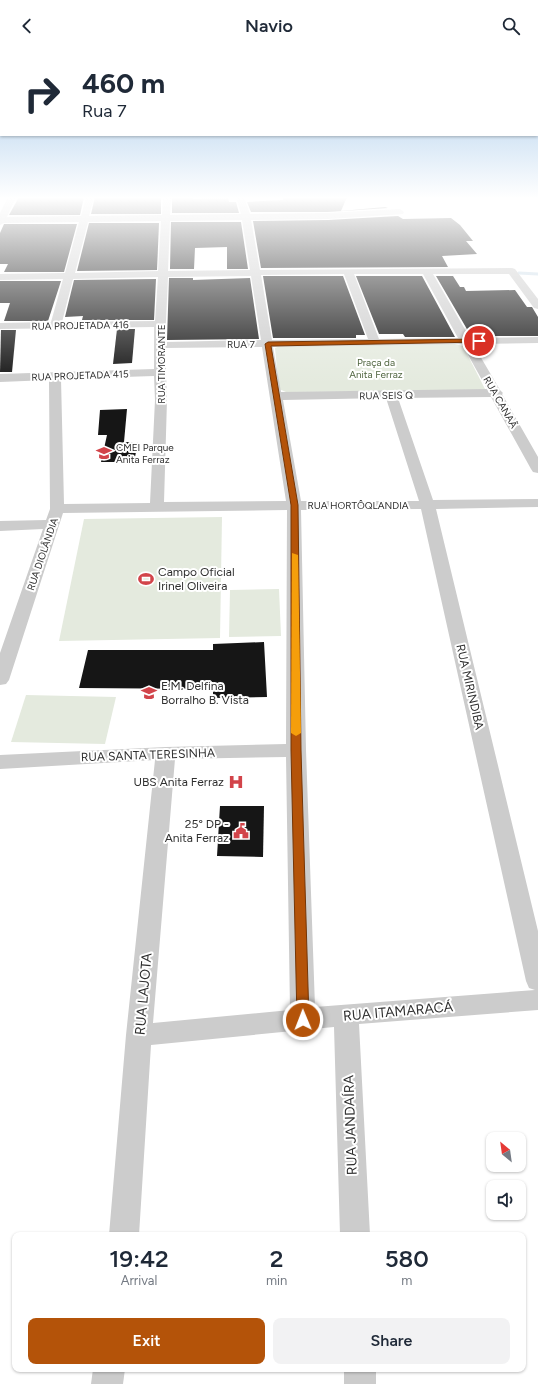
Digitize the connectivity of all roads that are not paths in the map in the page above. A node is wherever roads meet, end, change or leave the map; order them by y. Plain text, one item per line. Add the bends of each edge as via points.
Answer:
1 (73, 259) edge
2 (165, 259) edge
3 (253, 259) edge
4 (348, 271) junction
5 (427, 272) junction
6 (256, 274) junction
7 (164, 275) junction
8 (69, 276) junction
9 (0, 277) edge
10 (538, 306) edge
11 (160, 324) junction
12 (56, 325) junction
13 (0, 326) edge
14 (538, 340) edge
15 (465, 341) junction
16 (375, 343) junction
17 (268, 344) junction
18 (159, 345) junction
19 (160, 372) junction
20 (55, 376) junction
21 (0, 378) edge
22 (497, 393) junction
23 (391, 395) junction
24 (275, 396) junction
25 (538, 469) edge
26 (538, 503) edge
27 (294, 505) junction
28 (157, 506) junction
29 (428, 506) junction
30 (57, 509) junction
31 (51, 524) junction
32 (0, 526) edge
33 (0, 680) edge
34 (296, 750) junction
35 (166, 753) junction
36 (0, 762) edge
37 (538, 981) edge
38 (538, 1000) edge
39 (346, 1015) junction
40 (303, 1020) junction
41 (139, 1035) junction
42 (124, 1232) edge
43 (355, 1232) edge
44 (109, 1372) edge
45 (360, 1372) edge
46 (107, 1384) edge
47 (360, 1384) edge

1 - 8 street
2 - 7 street, RUA TIMORANTE
3 - 6 street
4 - 5 street
4 - 6 street
4 - 16 street
5 - 10 street via 512,271
5 - 15 street, RUA CANAÃ
6 - 7 street
6 - 17 street
7 - 8 street
7 - 11 street, RUA TIMORANTE
8 - 9 street
8 - 12 street
11 - 12 street, RUA PROJETADA 416
11 - 18 street, RUA TIMORANTE
12 - 13 street, RUA PROJETADA 416
14 - 15 street, RUA 7
15 - 16 street, RUA 7
15 - 22 street, RUA CANAÃ
16 - 17 street, RUA 7
17 - 18 street, RUA 7
17 - 24 street
18 - 19 street, RUA TIMORANTE
19 - 20 street, RUA PROJETADA 415
19 - 28 street, RUA TIMORANTE
20 - 21 street, RUA PROJETADA 415
20 - 30 street, RUA DIOLÂNDIA
22 - 23 street, RUA SEIS Q
22 - 25 street, RUA CANAÃ
23 - 24 street, RUA SEIS Q
23 - 29 street, RUA MIRINDIBA
24 - 27 street
26 - 29 street, RUA HORTÔQLANDIA
27 - 28 street, RUA HORTÔQLANDIA
27 - 29 street, RUA HORTÔQLANDIA
27 - 34 street
28 - 30 street, RUA HORTÔQLANDIA
29 - 37 street, RUA MIRINDIBA
30 - 31 street, RUA DIOLÂNDIA
31 - 32 street
31 - 33 street, RUA DIOLÂNDIA
34 - 35 street, RUA SANTA TERESINHA
34 - 40 street
35 - 36 street, RUA SANTA TERESINHA
35 - 41 street, RUA LAJOTA
38 - 39 street, RUA ITAMARACÁ
39 - 40 street, RUA ITAMARACÁ
39 - 43 street, RUA JANDAÍRA
40 - 41 street, RUA ITAMARACÁ
41 - 42 street, RUA LAJOTA
44 - 46 street
45 - 47 street

